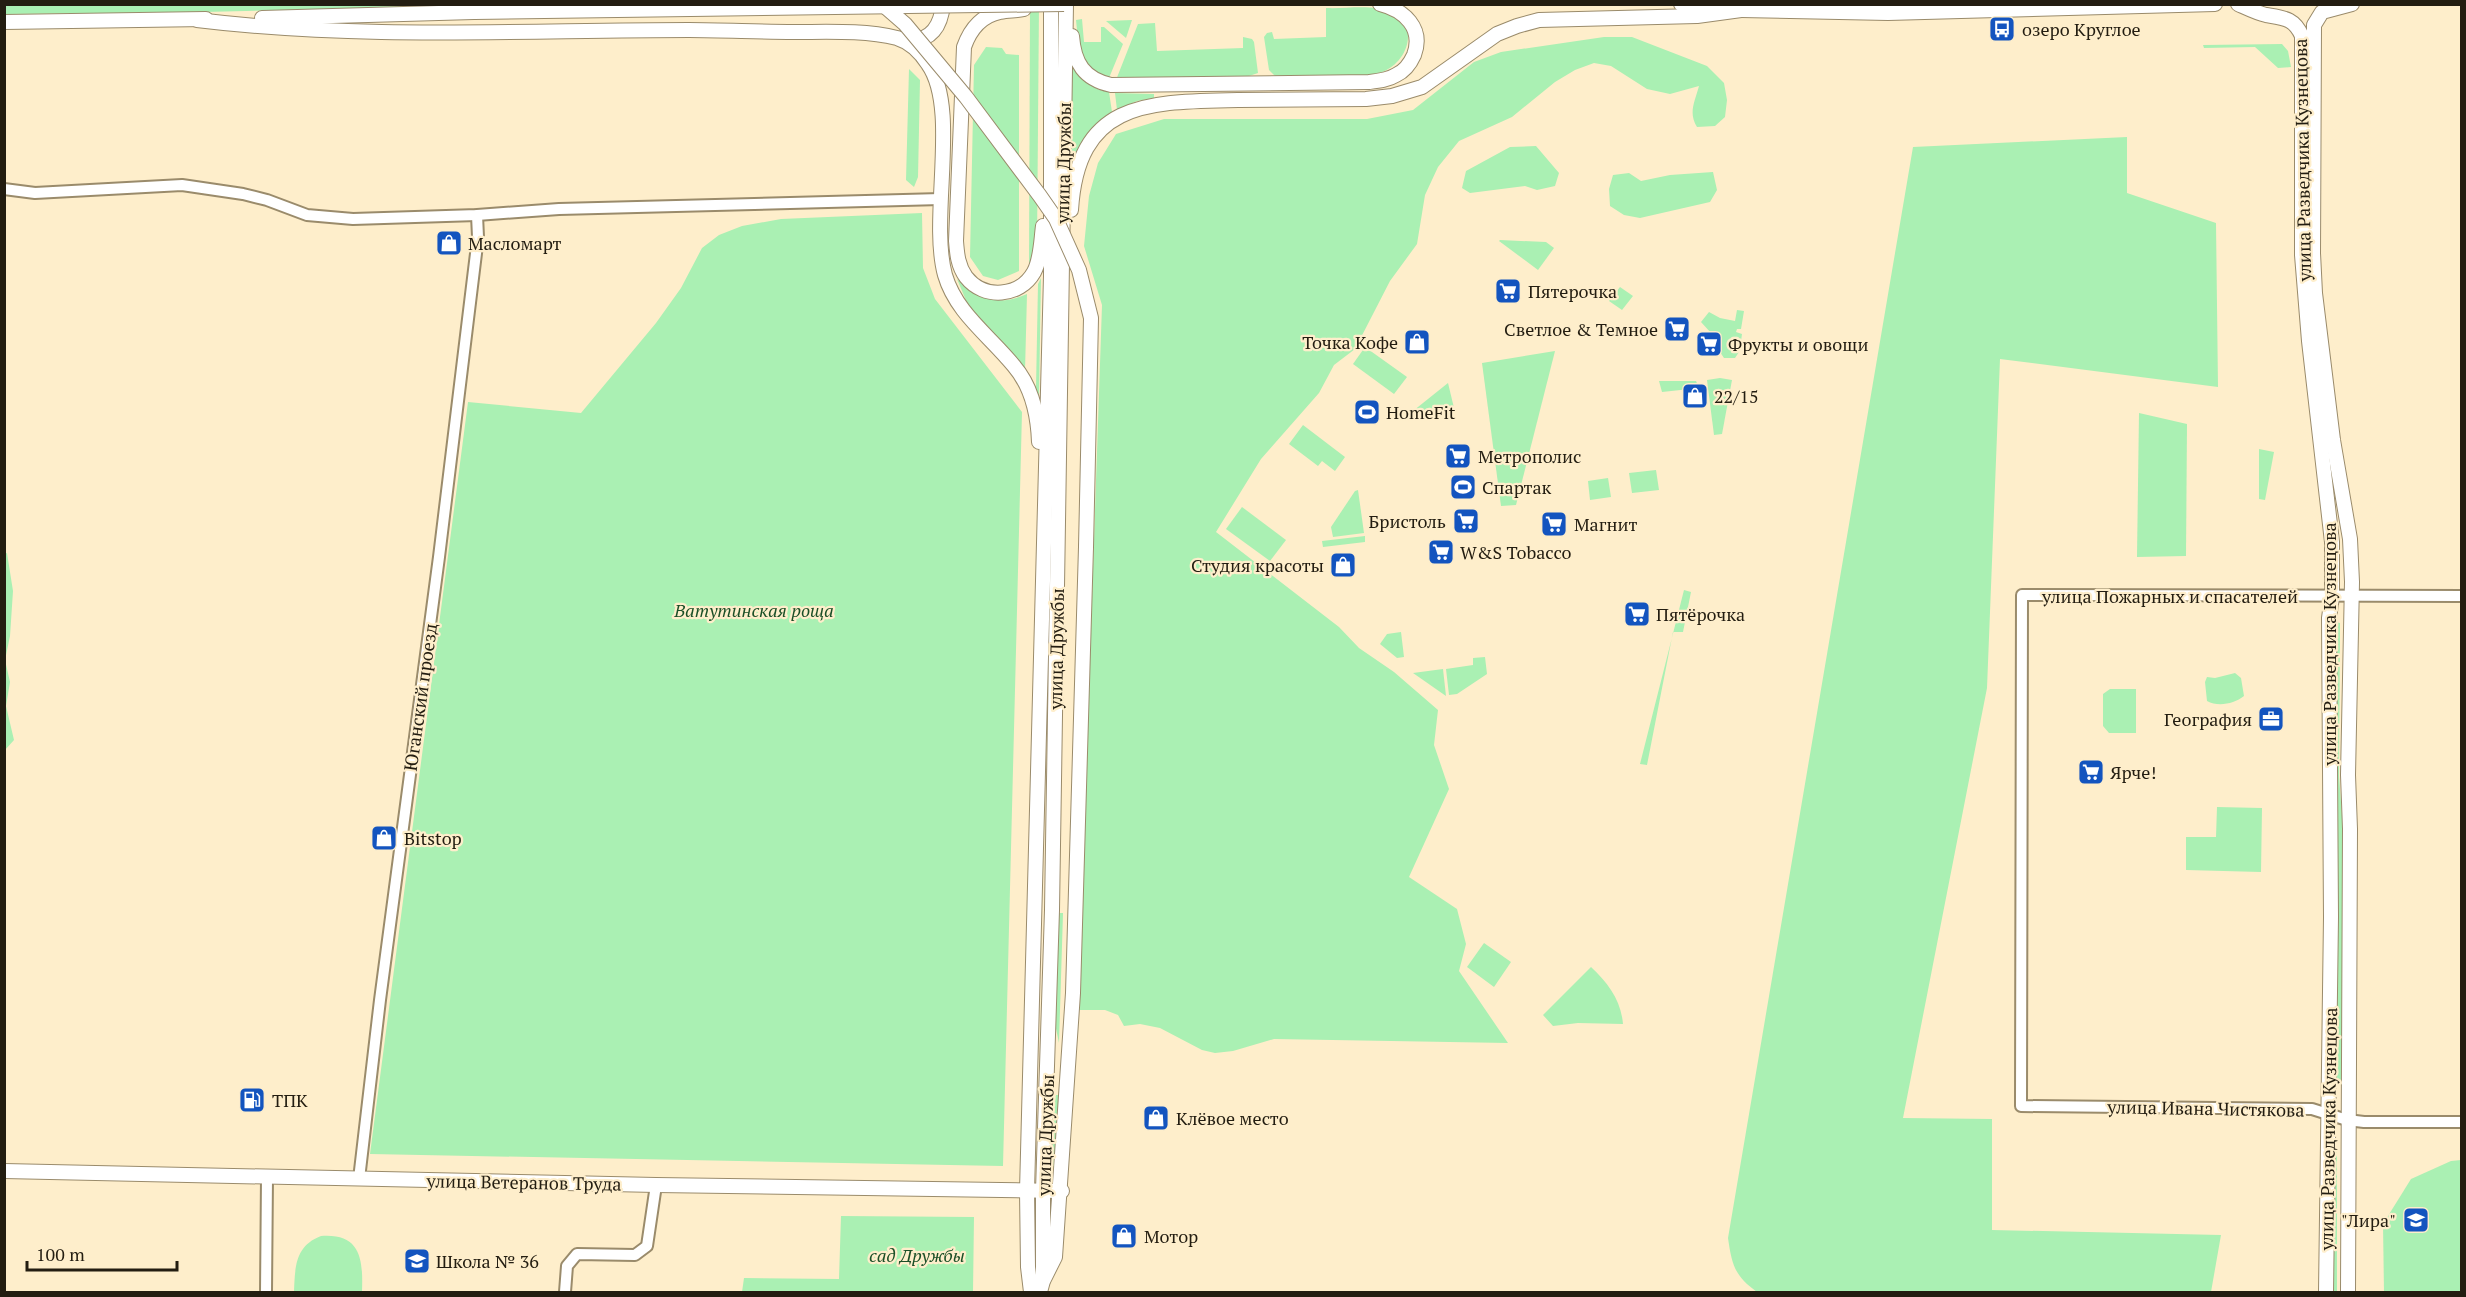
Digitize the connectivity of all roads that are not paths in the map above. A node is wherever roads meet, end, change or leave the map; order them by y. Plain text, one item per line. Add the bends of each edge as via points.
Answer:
1 (882, 4) edge
2 (944, 4) edge
3 (1051, 4) edge
4 (1066, 4) edge
5 (1380, 4) edge
6 (1681, 4) edge
7 (1912, 4) edge
8 (2215, 4) edge
9 (2238, 4) edge
10 (2352, 4) edge
11 (1035, 5) edge
12 (1741, 10) junction
13 (1943, 10) junction
14 (197, 20) junction
15 (4, 22) edge
16 (903, 40) junction
17 (1050, 167) junction
18 (4, 189) edge
19 (941, 199) junction
20 (477, 215) junction
21 (1061, 276) junction
22 (1045, 506) junction
23 (2332, 597) junction
24 (2351, 597) junction
25 (2462, 597) edge
26 (2021, 1106) joint
27 (2329, 1114) junction
28 (2347, 1120) junction
29 (2462, 1122) edge
30 (4, 1172) edge
31 (267, 1177) junction
32 (359, 1179) junction
33 (656, 1185) junction
34 (1028, 1191) junction
35 (1043, 1191) junction
36 (1062, 1191) junction
37 (1041, 1287) edge
38 (266, 1293) edge
39 (565, 1293) edge
40 (1031, 1293) edge
41 (2326, 1293) edge
42 (2348, 1293) edge

1 - 36 main road, bridge via 905,24 951,79 1041,196 1079,270 1090,318 1073,993
2 - 16 main road via 938,25 928,38
3 - 17 main road, улица Дружбы
4 - 5 main road via 1076,62 1087,76 1111,85 1150,86 1369,82 1396,75 1413,58 1415,30 1402,13
4 - 11 main road, bridge
4 - 21 main road, улица Дружбы
6 - 12 main road
7 - 13 main road
8 - 13 main road
9 - 23 main road, улица Разведчика Кузнецова via 2264,15 2292,20 2302,36 2302,255 2332,542
10 - 24 main road, улица Разведчика Кузнецова via 2322,12 2314,25 2313,117 2315,293 2350,539
11 - 14 main road, bridge via 474,12
11 - 17 main road, bridge via 998,12 975,25 969,34 963,63 956,241 966,277 982,290 1004,292 1022,286 1034,272
12 - 13 main road
12 - 21 main road via 1697,16 1539,20 1497,34 1422,87 1392,96 1175,101 1132,109 1106,125 1077,167
14 - 15 main road
14 - 16 main road via 353,30 848,32
16 - 19 main road via 930,66 940,89
17 - 22 main road, улица Дружбы
18 - 20 street via 35,193 182,185 243,194 307,215 353,219
19 - 20 street
19 - 22 main road via 941,251 951,293 1015,366 1032,399
20 - 32 street, Юганский проезд via 439,557
21 - 35 main road, улица Дружбы via 1053,898
22 - 34 main road, улица Дружбы
23 - 24 street, улица Пожарных и спасателей
23 - 26 street, улица Пожарных и спасателей via 2022,595
23 - 27 main road, улица Разведчика Кузнецова
24 - 25 street, улица Пожарных и спасателей
24 - 28 main road, улица Разведчика Кузнецова
26 - 27 street, улица Ивана Чистякова via 2312,1109
27 - 28 street, улица Ивана Чистякова
27 - 41 main road, улица Разведчика Кузнецова
28 - 29 street, улица Ивана Чистякова
28 - 42 main road, улица Разведчика Кузнецова
30 - 31 main road, улица Ветеранов Труда
31 - 32 main road, улица Ветеранов Труда
31 - 38 street
32 - 33 main road, улица Ветеранов Труда
33 - 34 main road, улица Ветеранов Труда
33 - 39 street via 647,1246 635,1255 577,1254 567,1266
34 - 35 main road, улица Ветеранов Труда
34 - 40 main road, улица Дружбы
35 - 36 main road, улица Ветеранов Труда
35 - 37 main road, улица Дружбы
36 - 37 main road via 1055,1257

